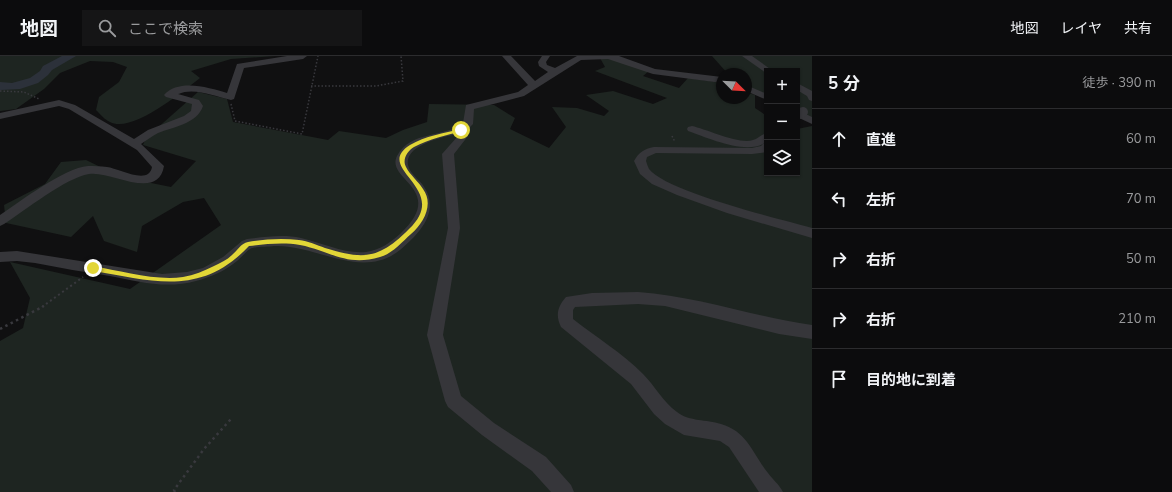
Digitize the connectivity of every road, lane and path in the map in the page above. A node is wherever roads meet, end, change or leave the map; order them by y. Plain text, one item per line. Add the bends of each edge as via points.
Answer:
1 (303, 56) edge
2 (318, 56) edge
3 (401, 56) edge
4 (506, 56) edge
5 (546, 56) edge
6 (608, 56) edge
7 (746, 56) edge
8 (764, 68) edge
9 (555, 72) junction
10 (716, 79) edge
11 (311, 86) junction
12 (534, 86) junction
13 (800, 88) edge
14 (0, 91) edge
15 (752, 91) edge
16 (764, 96) edge
17 (231, 98) junction
18 (812, 98) edge
19 (48, 105) junction
20 (802, 112) edge
21 (0, 116) edge
22 (812, 121) edge
23 (692, 129) dead end
24 (461, 130) junction
25 (764, 138) edge
26 (133, 144) junction
27 (764, 149) edge
28 (0, 221) edge
29 (812, 233) edge
30 (0, 257) edge
31 (93, 268) junction
32 (0, 329) edge
33 (812, 332) edge
34 (231, 419) dead end
35 (175, 492) edge
36 (564, 492) edge
37 (773, 492) edge

1 - 17 street via 240,66
2 - 11 path
3 - 11 path via 403,81 376,86
4 - 12 street
5 - 9 street via 542,62 543,66
6 - 9 street via 579,58
6 - 10 street via 653,71
7 - 8 street
9 - 12 street
11 - 17 path via 302,134 235,121
12 - 24 street via 521,94 469,107 468,124
13 - 18 street
14 - 19 path via 24,92
15 - 16 street
17 - 26 street via 190,87 174,92 170,95 196,102 196,112 188,118 152,132
19 - 21 street
19 - 26 street via 60,103 72,107
20 - 22 street
23 - 25 street via 716,138 746,144 755,144
24 - 31 street via 411,146 405,152 403,167 421,190 425,210 412,231 380,255 347,258 300,242 266,242 247,244 234,258 219,267 183,280 156,279
24 - 36 street via 463,136 448,154 454,228 435,335 454,402 539,464
26 - 28 street via 141,148 158,166 157,172 149,179 138,180 106,170 86,170 60,181
27 - 29 street via 654,150 643,155 640,161 644,170 656,181 681,192 731,210
30 - 31 street via 23,257
31 - 32 path via 55,299
33 - 37 street via 779,327 665,300 592,299 571,301 565,309 566,322 640,381 663,414 679,425 720,432 734,441 764,486
34 - 35 path via 204,450

